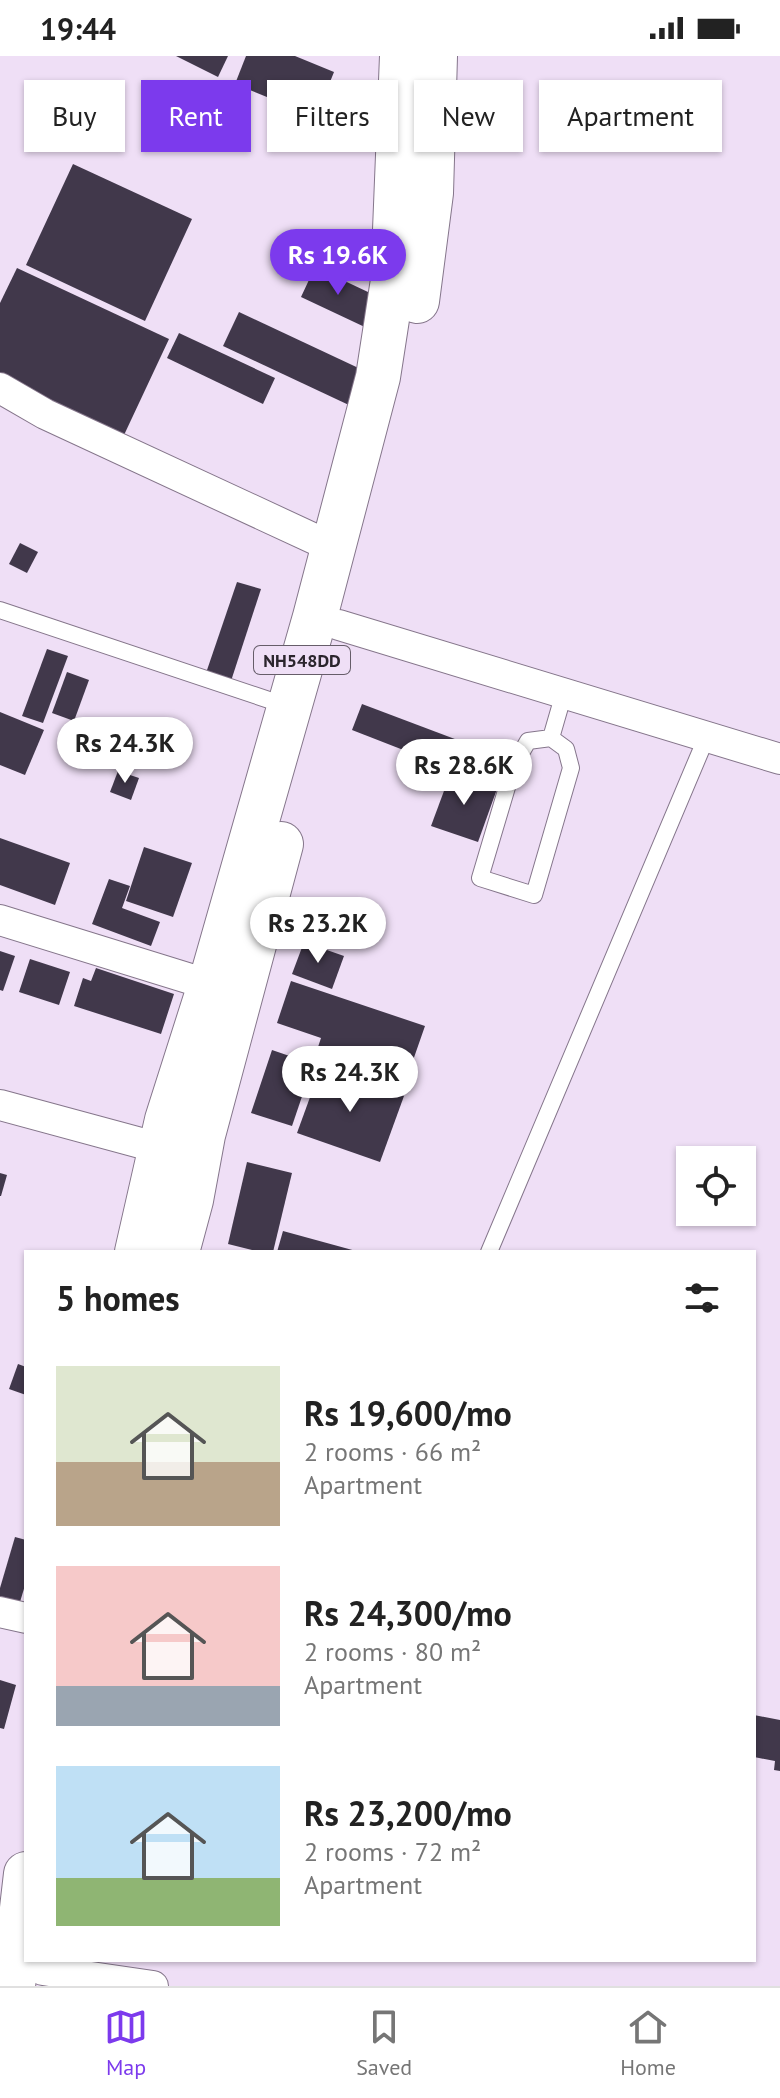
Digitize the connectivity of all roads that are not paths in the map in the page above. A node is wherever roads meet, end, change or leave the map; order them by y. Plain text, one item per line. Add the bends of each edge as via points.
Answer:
1 (402, 56) edge
2 (435, 56) edge
3 (0, 388) edge
4 (334, 548) junction
5 (0, 610) edge
6 (339, 625) junction
7 (564, 693) junction
8 (289, 707) junction
9 (707, 736) junction
10 (551, 738) junction
11 (780, 759) edge
12 (0, 920) edge
13 (210, 985) junction
14 (0, 1105) edge
15 (159, 1148) junction
16 (137, 1250) edge
17 (178, 1250) edge
18 (490, 1250) edge
19 (0, 1612) edge
20 (24, 1618) edge
21 (36, 1975) edge
22 (153, 1986) edge

1 - 4 highway, NH548DD via 393,280 386,331
2 - 6 highway, NH548DD via 423,266 408,354
3 - 4 street via 45,414
4 - 8 highway, NH548DD
5 - 8 lane
6 - 7 street
6 - 17 highway, NH548DD via 203,1135
7 - 9 street
7 - 10 lane
8 - 13 highway, NH548DD
9 - 11 street
9 - 18 lane
10 - 10 lane via 566,749 571,768 534,895 480,878 513,767 528,741
12 - 13 street
13 - 15 highway, NH548DD
14 - 15 street
15 - 16 highway, NH548DD
19 - 20 street
21 - 22 street

